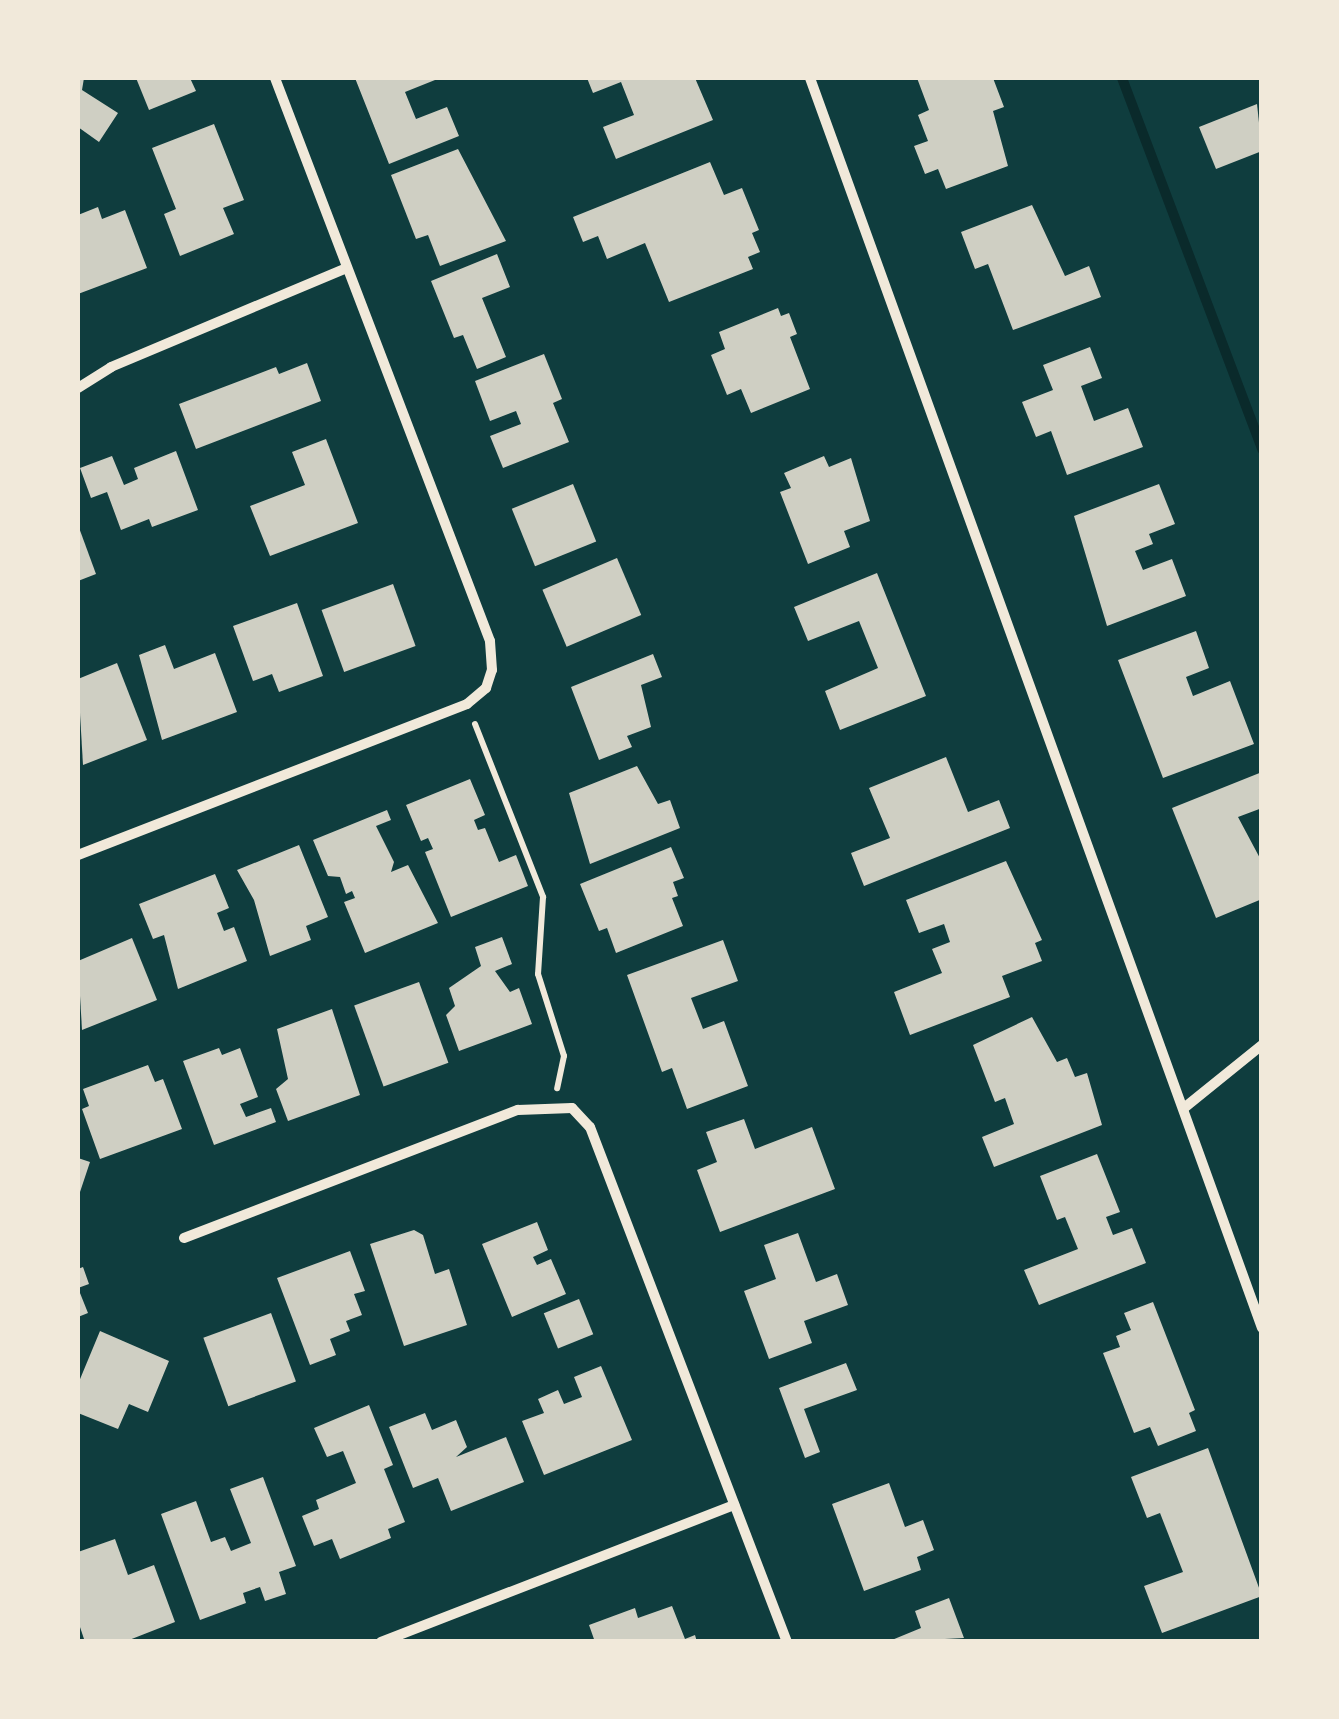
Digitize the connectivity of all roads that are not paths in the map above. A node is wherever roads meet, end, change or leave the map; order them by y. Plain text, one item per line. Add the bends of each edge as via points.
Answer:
1 (275, 78) edge
2 (810, 78) edge
3 (347, 268) junction
4 (78, 388) edge
5 (78, 855) edge
6 (1262, 1046) edge
7 (1184, 1108) junction
8 (184, 1238) dead end
9 (1262, 1328) edge
10 (734, 1505) junction
11 (381, 1642) edge
12 (787, 1642) edge

1 - 3 street
2 - 7 street
3 - 4 street via 110,367
3 - 5 street via 490,641 486,688 467,704
6 - 7 street
7 - 9 street
8 - 10 street via 518,1110 572,1108 590,1127
10 - 11 street
10 - 12 street

